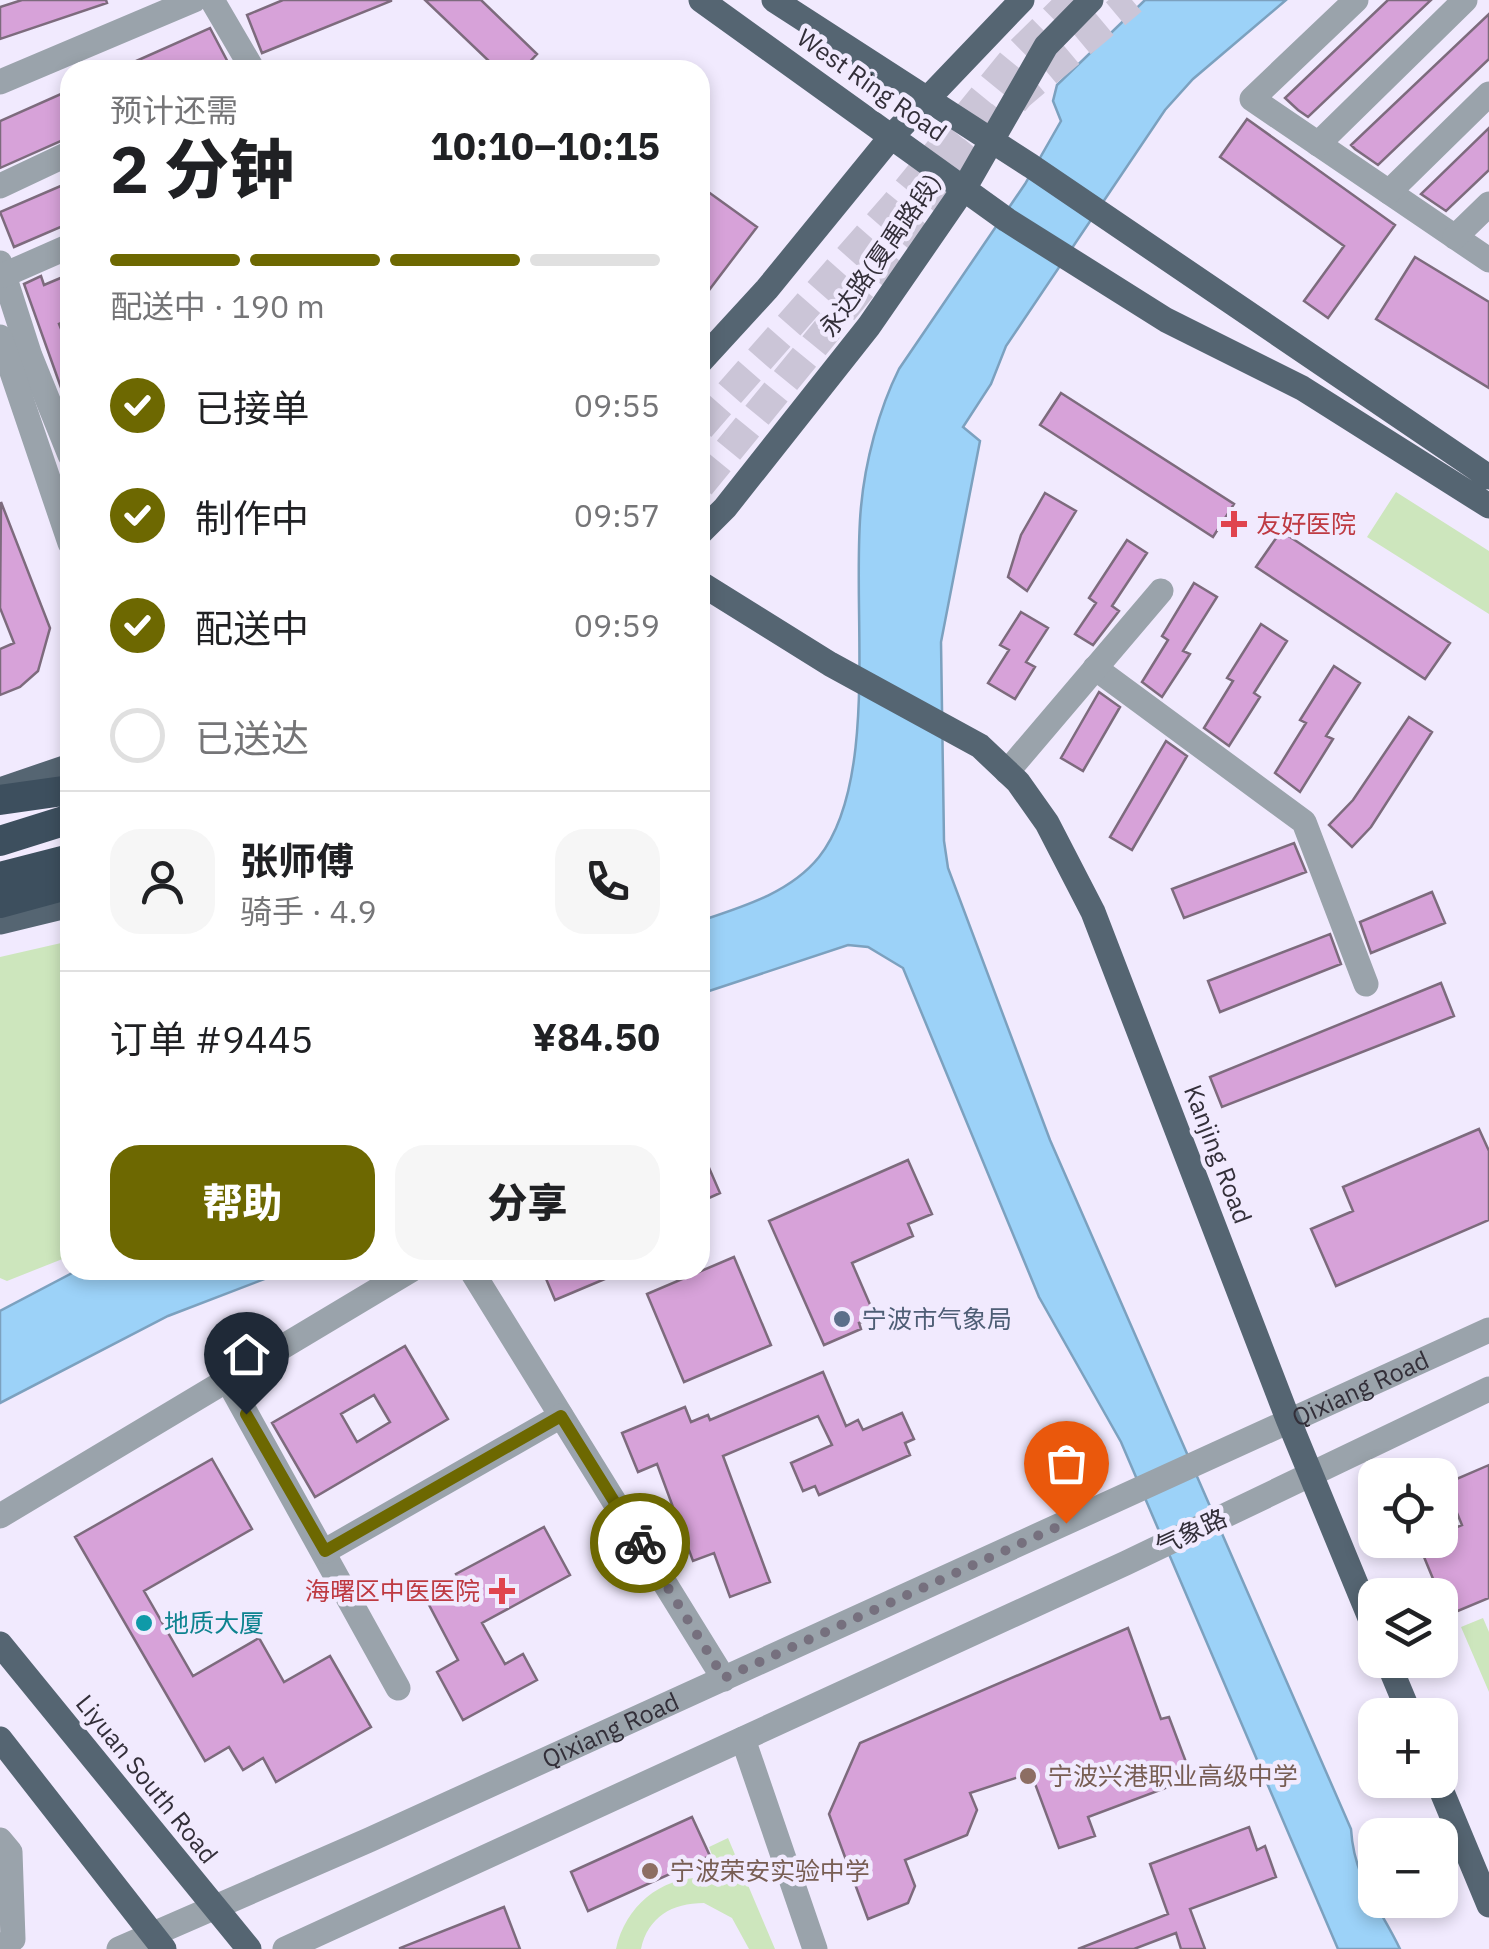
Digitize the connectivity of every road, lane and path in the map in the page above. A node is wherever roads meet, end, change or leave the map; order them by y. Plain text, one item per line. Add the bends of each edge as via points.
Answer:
1 (194, 0) edge
2 (212, 0) edge
3 (701, 0) edge
4 (774, 0) edge
5 (1022, 0) edge
6 (1090, 0) edge
7 (1356, 0) edge
8 (1465, 0) edge
9 (153, 8) edge
10 (247, 60) edge
11 (0, 82) edge
12 (1489, 94) edge
13 (925, 100) junction
14 (890, 138) junction
15 (990, 143) junction
16 (1318, 144) junction
17 (60, 159) edge
18 (0, 186) edge
19 (965, 187) junction
20 (1389, 192) junction
21 (1489, 204) edge
22 (1455, 238) junction
23 (60, 249) edge
24 (1489, 260) edge
25 (2, 269) edge
26 (0, 337) edge
27 (710, 351) edge
28 (60, 428) edge
29 (1489, 477) edge
30 (1489, 506) edge
31 (60, 514) edge
32 (710, 523) edge
33 (710, 589) edge
34 (1160, 591) dead end
35 (1095, 668) junction
36 (60, 769) edge
37 (1007, 772) junction
38 (0, 790) edge
39 (60, 791) edge
40 (0, 800) edge
41 (60, 821) edge
42 (0, 841) edge
43 (60, 862) edge
44 (0, 877) edge
45 (60, 887) edge
46 (0, 903) edge
47 (60, 908) edge
48 (0, 922) edge
49 (1366, 984) dead end
50 (394, 1280) edge
51 (477, 1280) edge
52 (1489, 1330) edge
53 (227, 1379) junction
54 (1489, 1389) edge
55 (561, 1416) junction
56 (1288, 1419) junction
57 (1310, 1475) junction
58 (0, 1516) edge
59 (325, 1551) junction
60 (1358, 1589) edge
61 (0, 1644) edge
62 (724, 1678) junction
63 (398, 1688) dead end
64 (0, 1739) edge
65 (743, 1739) junction
66 (1444, 1798) edge
67 (0, 1840) edge
68 (1489, 1905) edge
69 (214, 1910) junction
70 (158, 1942) edge
71 (0, 1947) edge
72 (119, 1949) edge
73 (249, 1949) edge
74 (285, 1949) edge
75 (815, 1949) edge

1 - 9 street
2 - 10 street
3 - 14 main road, West Ring Road
4 - 13 main road, West Ring Road
5 - 13 main road
6 - 15 main road, 永达路(夏禹路段) via 1046,46
7 - 16 street via 1252,100
8 - 16 street
9 - 11 street
12 - 20 street
13 - 14 main road
13 - 15 main road, West Ring Road
14 - 19 main road, West Ring Road
14 - 27 main road
15 - 19 main road, 永达路(夏禹路段)
15 - 29 main road, West Ring Road
16 - 20 street
17 - 18 street
19 - 30 main road, West Ring Road via 1166,320 1302,388
19 - 32 main road, 永达路(夏禹路段) via 869,326
20 - 22 street
21 - 22 street
22 - 24 street
23 - 25 street
25 - 28 street
26 - 31 street
33 - 37 main road, Kanjing Road via 980,746
34 - 35 street
35 - 37 street
35 - 49 street via 1304,822
36 - 38 main road
37 - 56 main road, Kanjing Road via 1047,823 1093,912
39 - 40 highway
41 - 42 highway
43 - 44 highway
45 - 46 highway
47 - 48 main road
50 - 53 street
51 - 55 street
52 - 56 street, Qixiang Road
53 - 58 street
53 - 59 street
54 - 57 street
55 - 59 street
55 - 62 street
56 - 57 main road, Kanjing Road
56 - 62 street, Qixiang Road
57 - 60 main road, Kanjing Road
57 - 65 street, 气象路
59 - 63 street
61 - 69 main road, Liyuan South Road
62 - 69 street, Qixiang Road
64 - 70 main road
65 - 74 street
65 - 75 street
66 - 68 main road
67 - 71 street via 10,1852 13,1939
69 - 70 street, Qixiang Road
69 - 73 main road, Liyuan South Road
70 - 72 street, Qixiang Road

